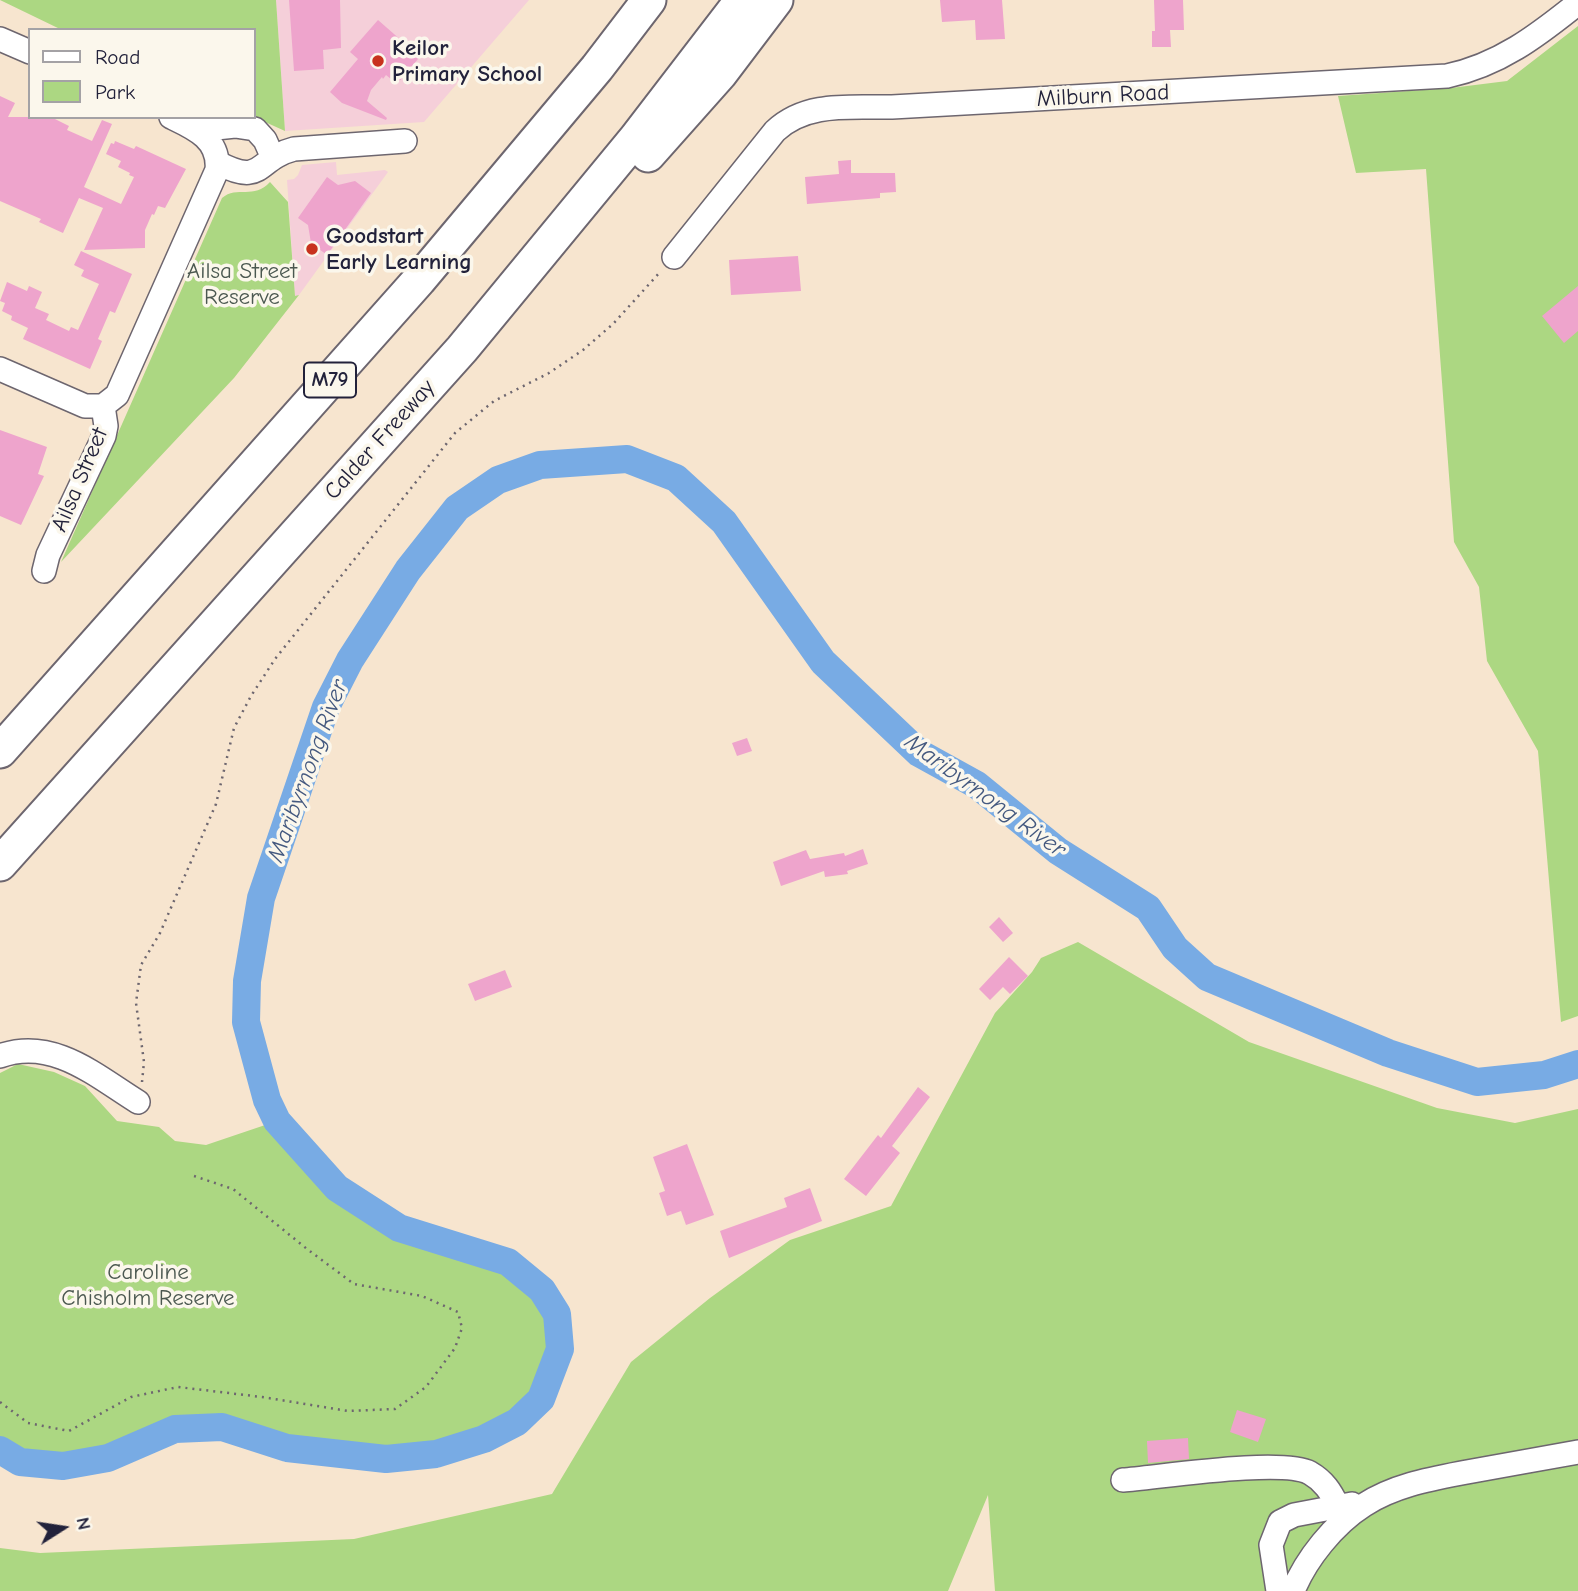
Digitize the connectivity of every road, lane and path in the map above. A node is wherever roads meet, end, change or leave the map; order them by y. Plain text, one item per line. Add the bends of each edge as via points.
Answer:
1 (649, 0) edge
2 (741, 0) edge
3 (776, 0) edge
4 (1578, 3) edge
5 (0, 39) edge
6 (28, 51) edge
7 (175, 119) edge
8 (197, 130) junction
9 (405, 141) dead end
10 (273, 158) junction
11 (218, 163) junction
12 (674, 257) joint
13 (462, 349) junction
14 (0, 369) edge
15 (103, 406) junction
16 (44, 570) dead end
17 (0, 751) edge
18 (0, 864) edge
19 (0, 1056) edge
20 (138, 1102) joint
21 (194, 1176) dead end
22 (0, 1402) edge
23 (1578, 1452) edge
24 (1123, 1480) dead end
25 (1363, 1505) junction
26 (1337, 1506) junction
27 (1278, 1591) edge
28 (1293, 1591) edge

1 - 17 highway, M79 via 419,280
2 - 13 highway, Calder Freeway via 636,138
3 - 13 highway via 720,74 611,197
4 - 12 street, Milburn Road via 1509,54 1447,76 803,112 775,131
5 - 6 street
7 - 8 street
8 - 10 street via 255,129
8 - 11 street via 212,145
9 - 10 street via 294,149
10 - 11 street via 250,173
11 - 15 street, Ailsa Street via 120,389
12 - 20 path via 583,350 486,407 455,433 275,659 251,696 234,729 216,804 160,933 141,965 136,1003 144,1062
13 - 18 highway, Calder Freeway
14 - 15 street via 85,406
15 - 16 street, Ailsa Street via 104,436
19 - 20 street via 52,1053
21 - 22 path via 233,1189 354,1284 422,1296 458,1312 462,1328 455,1348 426,1387 395,1409 348,1411 178,1387 131,1397 69,1431 29,1423
23 - 25 street via 1423,1481
24 - 26 street via 1296,1468 1322,1482
25 - 26 street
25 - 28 street via 1317,1550
26 - 27 street via 1280,1522 1271,1545

